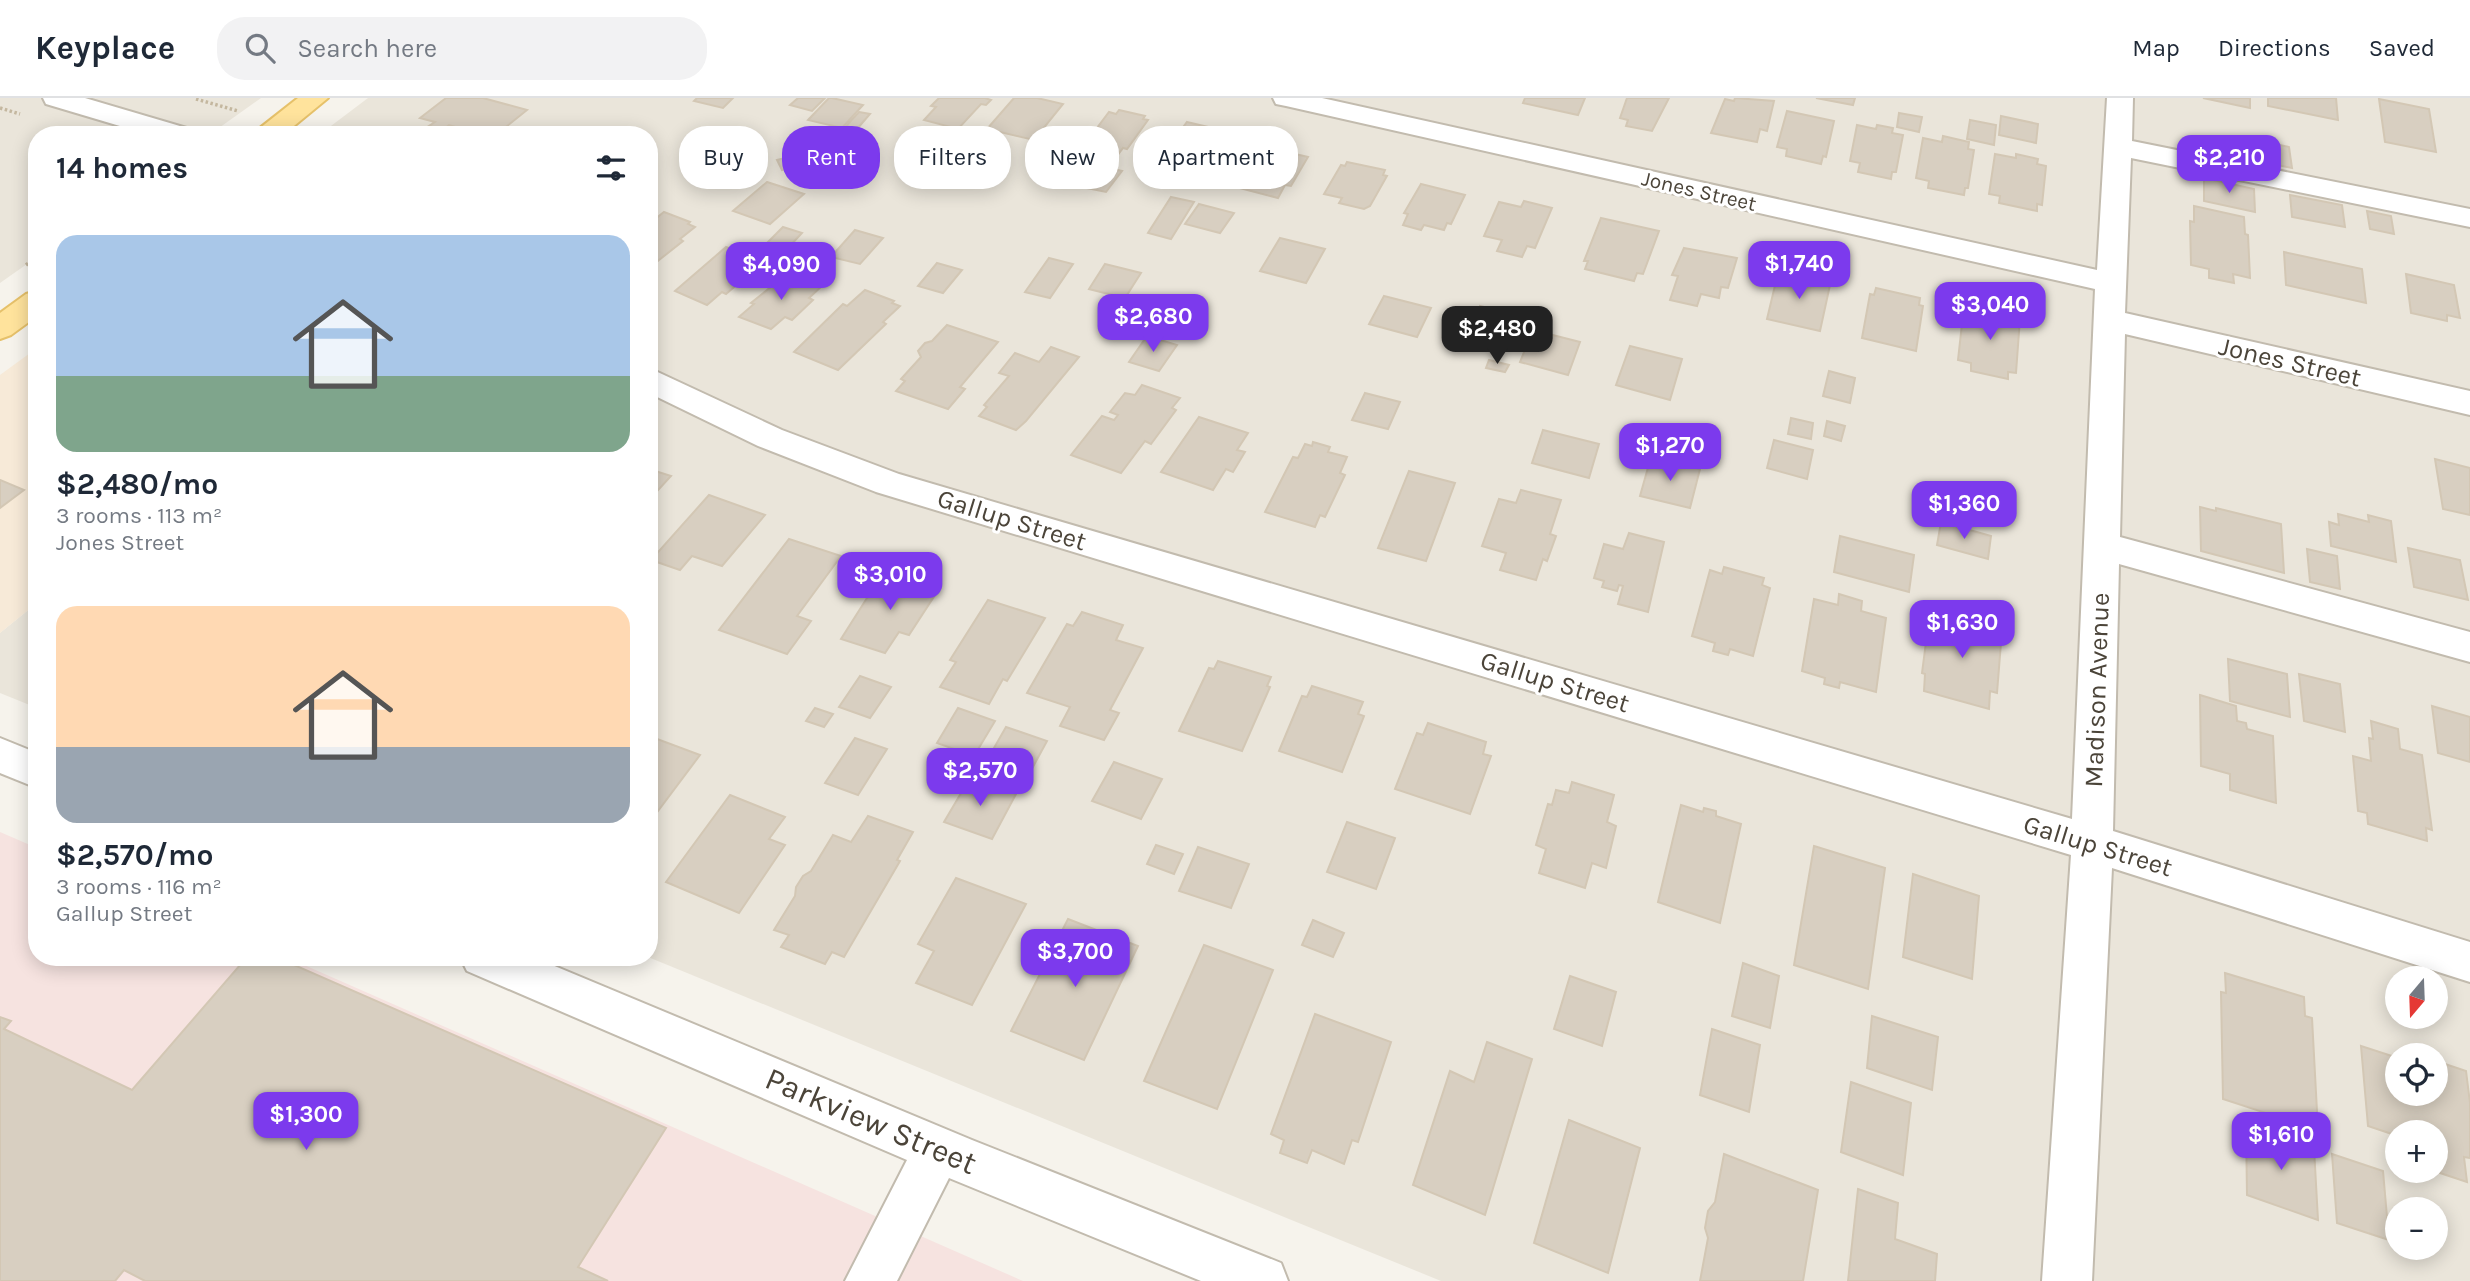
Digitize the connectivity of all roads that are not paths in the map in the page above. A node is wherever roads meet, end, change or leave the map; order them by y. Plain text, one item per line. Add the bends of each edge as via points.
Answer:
1 (56, 98) edge
2 (315, 98) edge
3 (1286, 98) edge
4 (2120, 98) edge
5 (150, 126) edge
6 (277, 126) edge
7 (2119, 147) junction
8 (2470, 218) edge
9 (2112, 283) junction
10 (28, 308) edge
11 (2109, 320) junction
12 (0, 328) edge
13 (658, 383) edge
14 (2470, 403) edge
15 (2101, 545) junction
16 (2470, 647) edge
17 (0, 755) edge
18 (28, 767) edge
19 (2092, 844) junction
20 (2470, 962) edge
21 (503, 966) edge
22 (939, 1149) junction
23 (870, 1281) edge
24 (1262, 1281) edge
25 (2067, 1281) edge

1 - 5 street
2 - 6 main road
3 - 9 street, Jones Street
4 - 7 street, Madison Avenue
7 - 8 street
7 - 9 street, Madison Avenue
9 - 11 street, Madison Avenue
10 - 12 main road
11 - 14 street, Jones Street
11 - 15 street, Madison Avenue
13 - 19 street, Gallup Street via 770,438 888,483
15 - 16 street
15 - 19 street, Madison Avenue
17 - 18 street
19 - 20 street, Gallup Street
19 - 25 street, Madison Avenue
21 - 22 street, Parkview Street
22 - 23 street
22 - 24 street, Parkview Street

